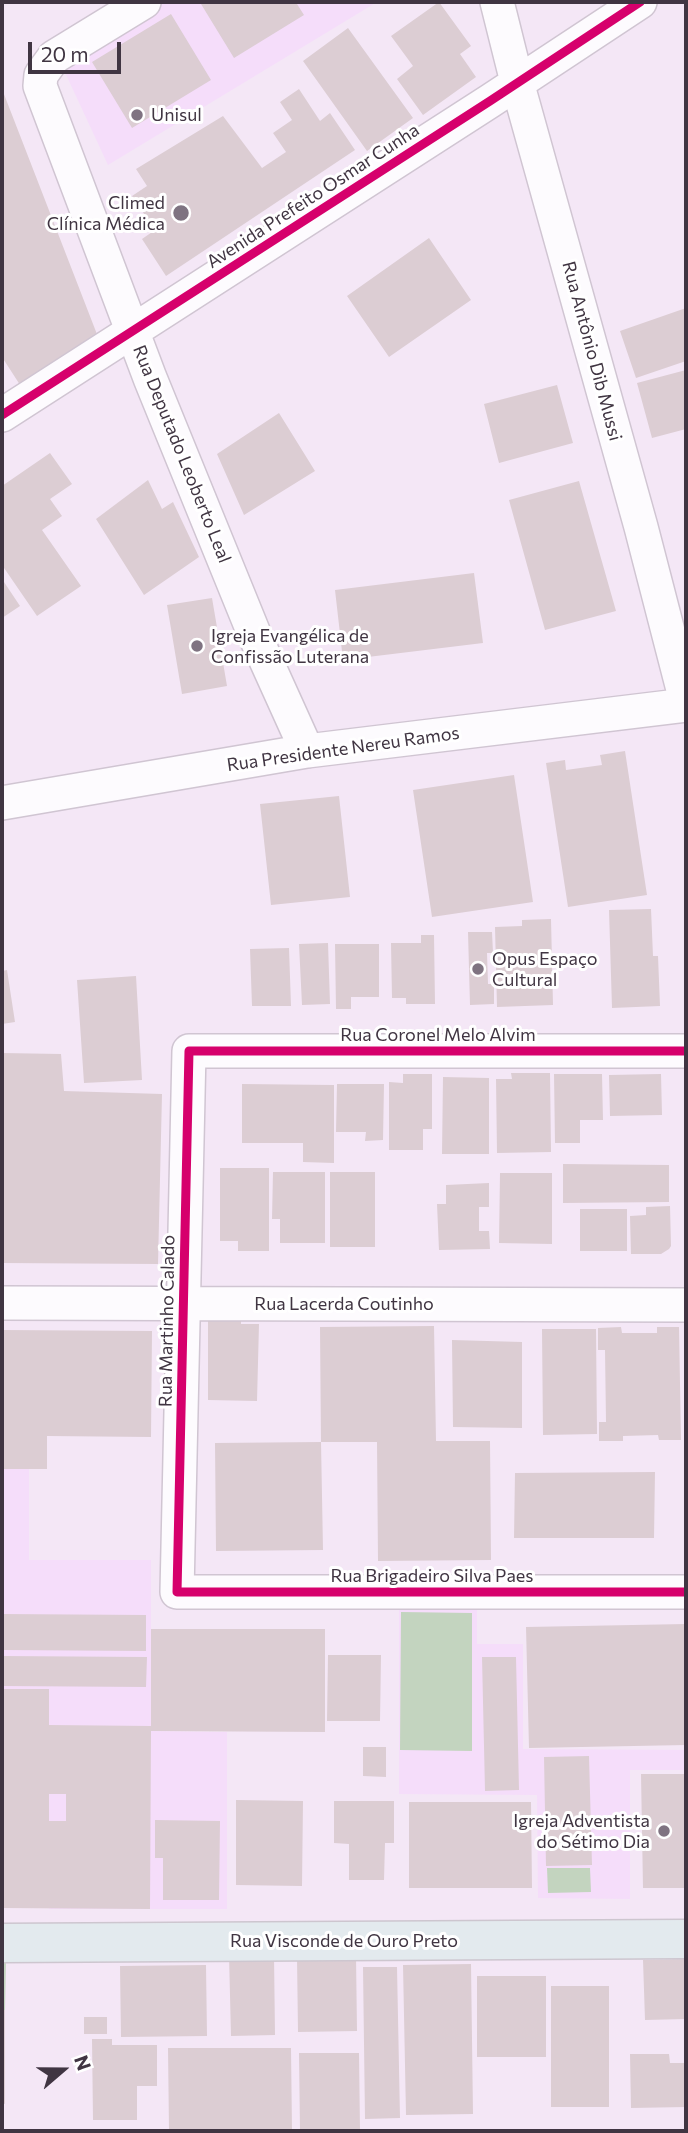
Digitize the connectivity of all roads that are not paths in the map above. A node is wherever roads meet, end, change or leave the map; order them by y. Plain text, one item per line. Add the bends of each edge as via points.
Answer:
1 (144, 2) edge
2 (497, 2) edge
3 (640, 2) edge
4 (517, 82) junction
5 (132, 331) junction
6 (2, 415) edge
7 (686, 703) edge
8 (307, 751) junction
9 (2, 803) edge
10 (189, 1051) joint
11 (686, 1051) edge
12 (2, 1303) edge
13 (183, 1304) junction
14 (686, 1305) edge
15 (177, 1592) joint
16 (686, 1592) edge
17 (686, 1939) edge
18 (2, 1943) edge

1 - 5 street, Rua Deputado Leoberto Leal via 54,57 41,75 40,86
2 - 4 street, Rua Antônio Dib Mussi
3 - 4 street, Avenida Prefeito Osmar Cunha
4 - 5 street, Avenida Prefeito Osmar Cunha
4 - 7 street, Rua Antônio Dib Mussi
5 - 6 street, Avenida Prefeito Osmar Cunha
5 - 8 street, Rua Deputado Leoberto Leal
7 - 8 street, Rua Presidente Nereu Ramos
8 - 9 street, Rua Presidente Nereu Ramos
10 - 11 street, Rua Coronel Melo Alvim
10 - 13 street, Rua Martinho Calado
12 - 13 street, Rua Lacerda Coutinho
13 - 14 street, Rua Lacerda Coutinho
13 - 15 street, Rua Martinho Calado
15 - 16 street, Rua Brigadeiro Silva Paes
17 - 18 main road, Rua Visconde de Ouro Preto

